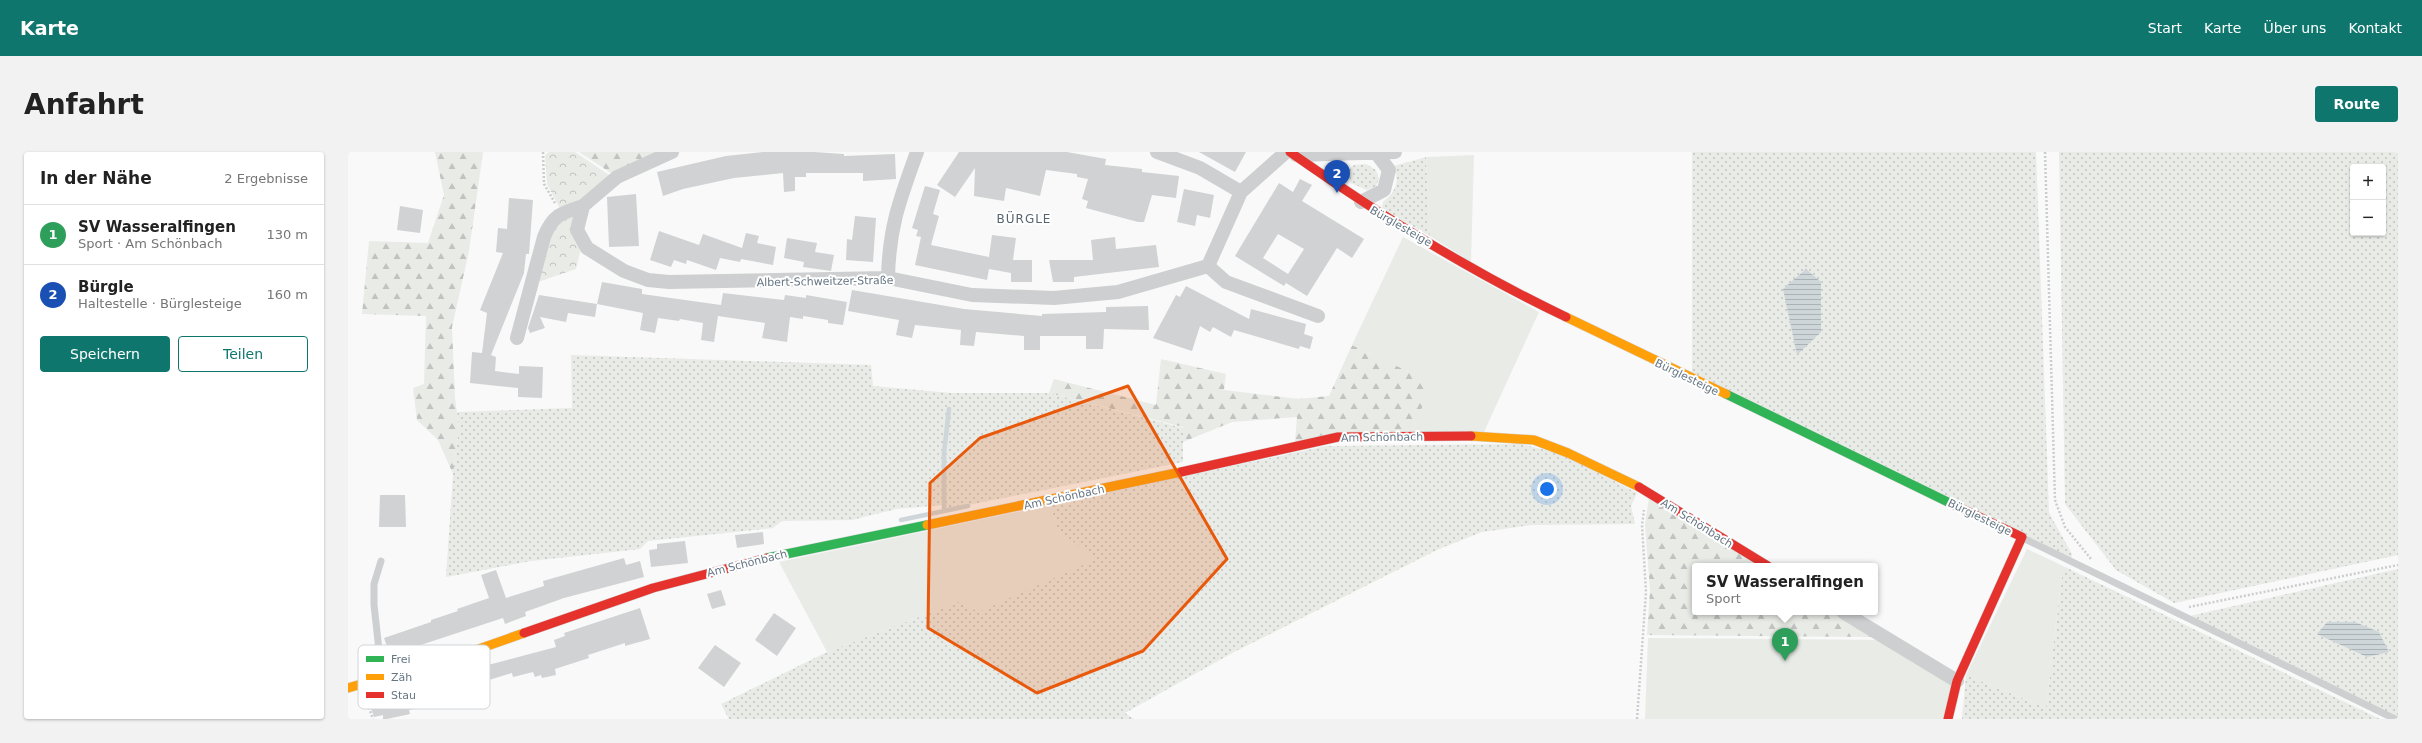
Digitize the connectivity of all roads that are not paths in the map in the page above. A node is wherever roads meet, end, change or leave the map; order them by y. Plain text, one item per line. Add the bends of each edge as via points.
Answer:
1 (672, 152) edge
2 (917, 152) edge
3 (1157, 152) edge
4 (1395, 152) edge
5 (1291, 153) edge
6 (1377, 154) junction
7 (1240, 192) junction
8 (1361, 202) junction
9 (583, 206) junction
10 (1208, 266) junction
11 (888, 278) junction
12 (1318, 316) dead end
13 (517, 338) dead end
14 (2022, 537) junction
15 (381, 561) dead end
16 (1763, 563) edge
17 (1847, 615) edge
18 (379, 645) edge
19 (490, 645) edge
20 (1957, 681) junction
21 (358, 685) edge
22 (348, 688) edge
23 (1948, 719) edge
24 (2395, 719) edge

1 - 9 street via 617,177
2 - 11 street via 897,205 889,246
3 - 7 street via 1200,168
4 - 6 street
5 - 6 street
5 - 7 street
5 - 8 street, Bürglesteige
6 - 8 street, Bürglesteige via 1389,170 1384,190
7 - 10 street
8 - 14 street, Bürglesteige via 1507,289
9 - 11 street, Albert-Schweitzer-Straße via 577,230 588,248 624,271 648,280 710,282
9 - 13 street via 560,213 550,224 544,237
10 - 11 street, Albert-Schweitzer-Straße via 1118,292 1054,298 972,295
10 - 12 street via 1226,282
14 - 20 street
14 - 24 lane
15 - 18 lane via 374,584
16 - 19 street, Am Schönbach via 1647,492 1568,453 1534,440 1495,436 1338,437 1097,490 765,558 653,588
17 - 20 street
20 - 23 street
21 - 22 street, Am Schönbach

